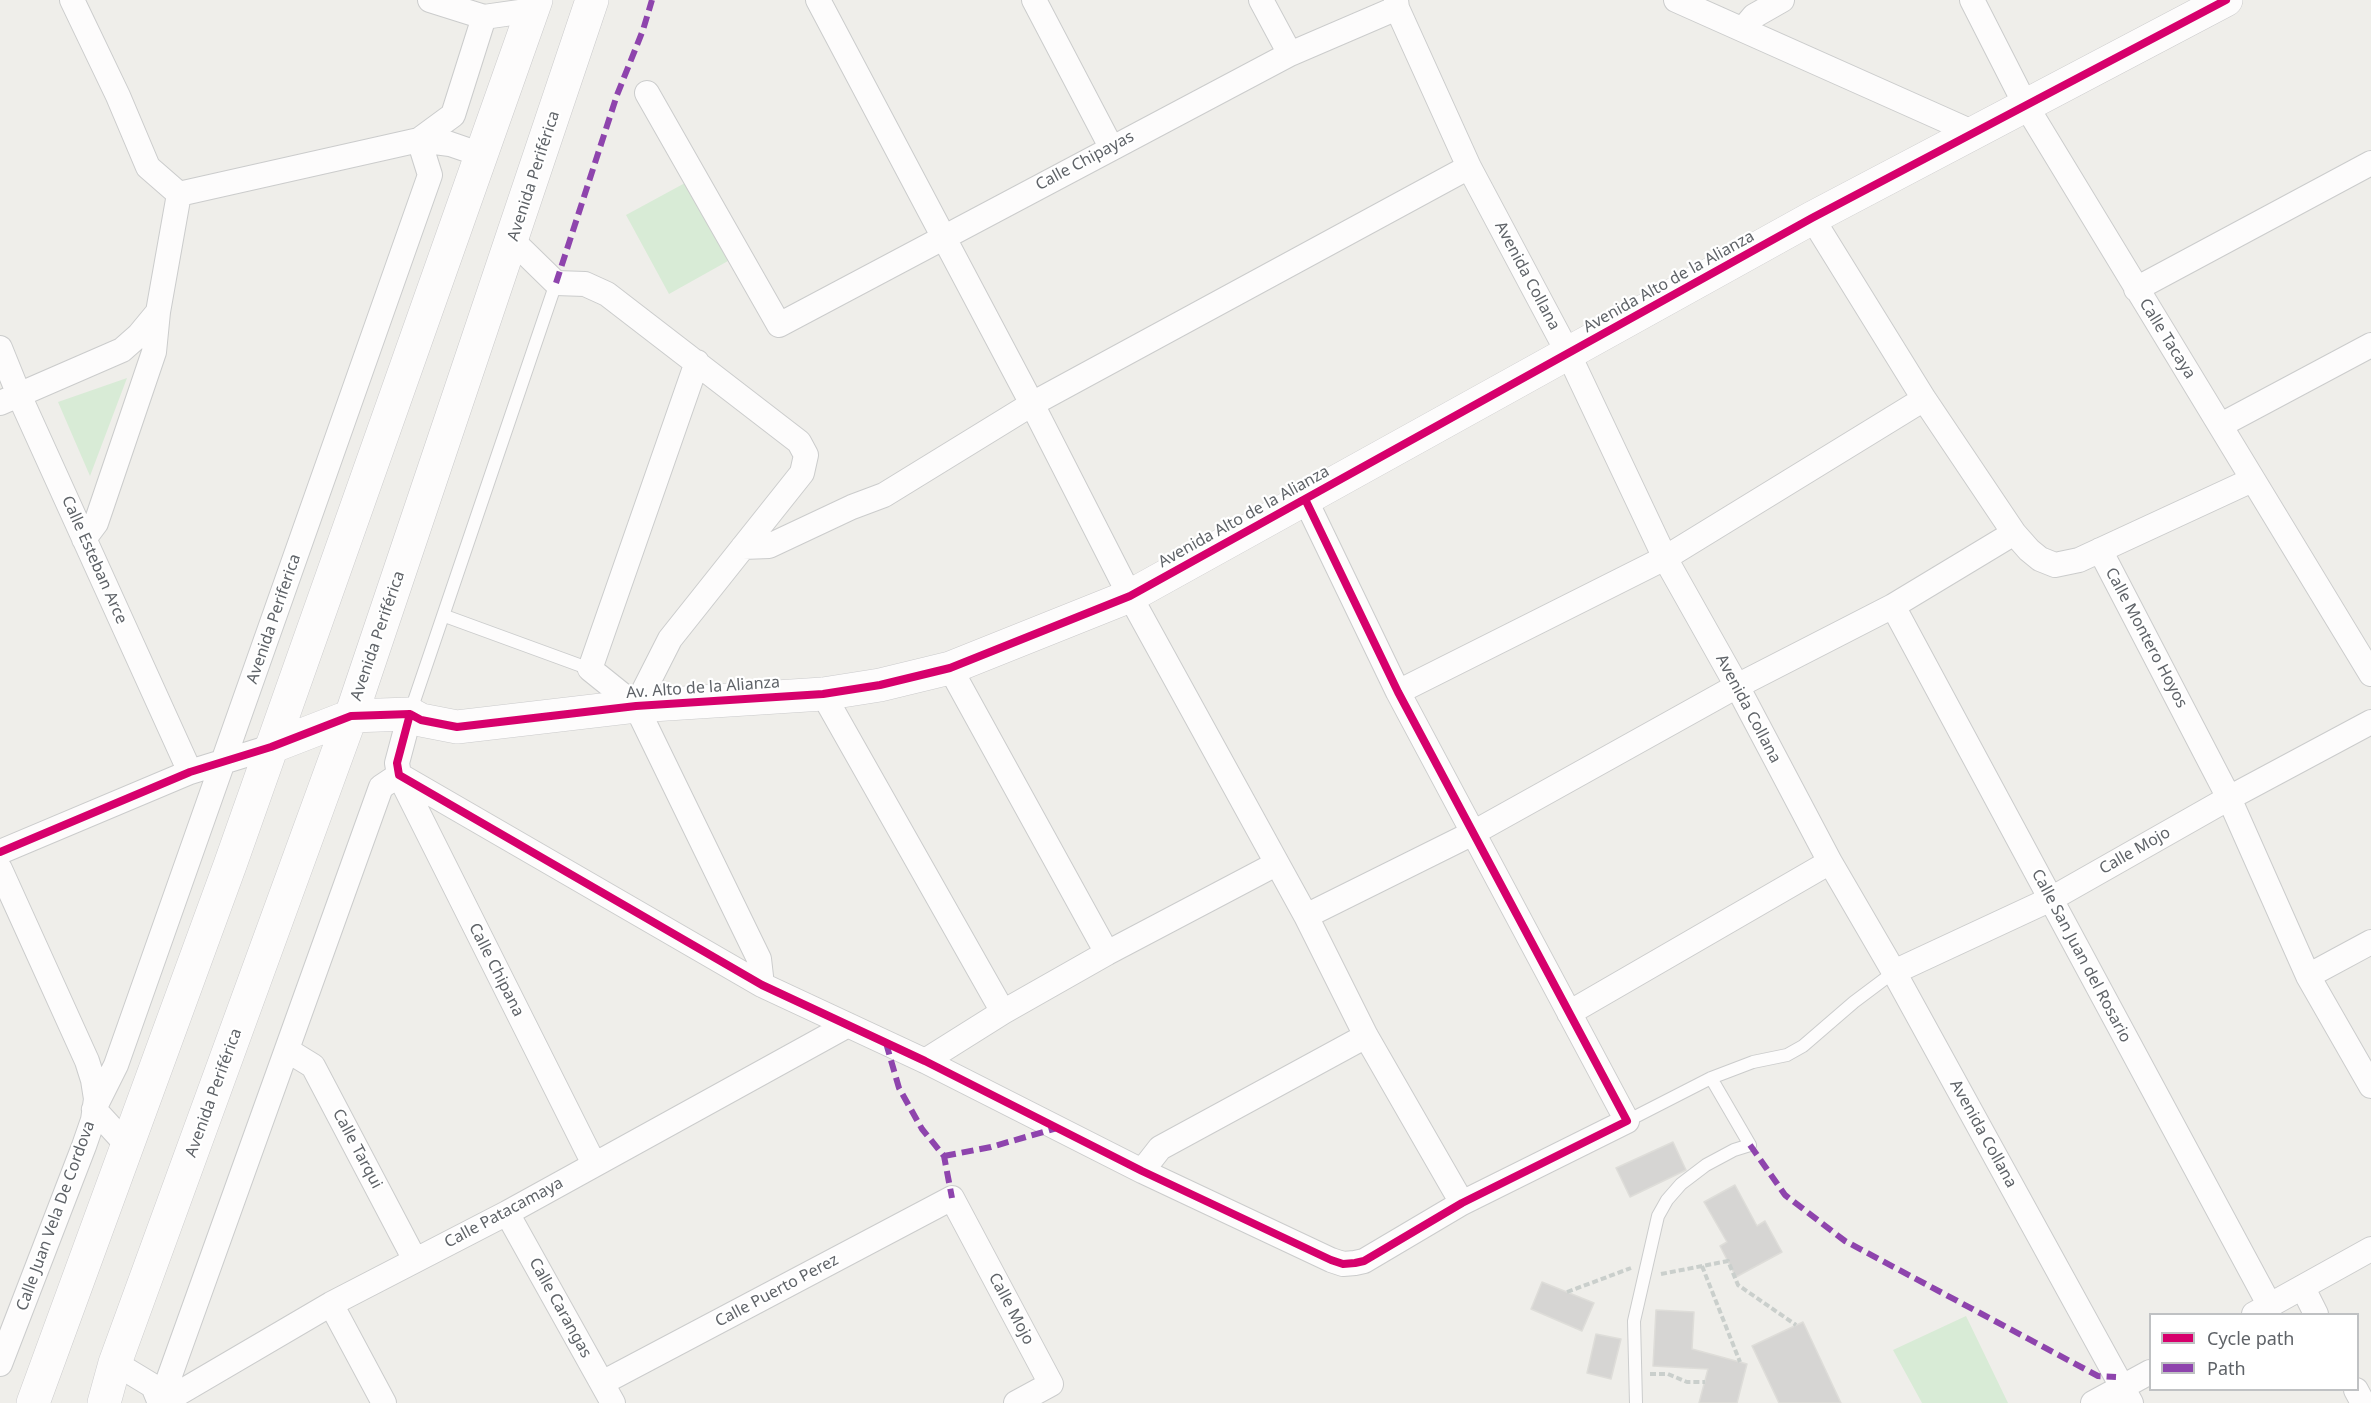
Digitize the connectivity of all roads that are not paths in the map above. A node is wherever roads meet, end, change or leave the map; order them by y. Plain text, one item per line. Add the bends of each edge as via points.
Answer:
1 (72, 0) edge
2 (430, 0) edge
3 (592, 0) edge
4 (818, 0) edge
5 (1034, 0) edge
6 (1261, 0) edge
7 (1676, 0) edge
8 (1782, 0) edge
9 (1971, 0) edge
10 (2226, 0) edge
11 (1396, 4) edge
12 (535, 5) edge
13 (484, 17) junction
14 (1743, 29) junction
15 (1290, 54) junction
16 (647, 93) dead end
17 (2025, 104) junction
18 (1972, 132) junction
19 (419, 140) junction
20 (1111, 147) junction
21 (482, 155) junction
22 (2371, 163) edge
23 (1469, 167) junction
24 (179, 194) junction
25 (1812, 218) junction
26 (942, 236) junction
27 (513, 241) junction
28 (556, 283) junction
29 (2136, 290) junction
30 (158, 312) junction
31 (2371, 345) edge
32 (0, 348) edge
33 (1568, 353) junction
34 (697, 362) junction
35 (10, 399) edge
36 (1923, 399) junction
37 (1032, 404) junction
38 (2221, 425) junction
39 (2252, 480) junction
40 (1305, 499) junction
41 (2014, 533) junction
42 (84, 539) junction
43 (743, 547) junction
44 (2100, 550) junction
45 (1665, 558) junction
46 (1130, 596) junction
47 (1893, 606) junction
48 (445, 616) junction
49 (950, 668) junction
50 (590, 669) junction
51 (2371, 674) edge
52 (1737, 686) junction
53 (1398, 692) junction
54 (823, 694) junction
55 (636, 706) junction
56 (410, 714) junction
57 (351, 716) junction
58 (2371, 722) edge
59 (271, 747) junction
60 (223, 762) junction
61 (190, 772) junction
62 (399, 775) junction
63 (2229, 798) junction
64 (1473, 833) junction
65 (0, 852) edge
66 (1830, 862) junction
67 (1276, 864) junction
68 (0, 869) edge
69 (2051, 899) junction
70 (1306, 916) junction
71 (2371, 942) edge
72 (1107, 953) junction
73 (1894, 972) junction
74 (2308, 976) junction
75 (762, 985) junction
76 (1003, 1012) junction
77 (1569, 1013) junction
78 (848, 1025) junction
79 (1366, 1036) junction
80 (287, 1050) junction
81 (925, 1061) junction
82 (1711, 1078) junction
83 (2371, 1086) edge
84 (94, 1110) junction
85 (1627, 1121) junction
86 (127, 1145) junction
87 (594, 1164) junction
88 (1142, 1171) junction
89 (952, 1198) joint
90 (1462, 1203) junction
91 (507, 1213) junction
92 (2371, 1250) edge
93 (415, 1260) junction
94 (2303, 1288) junction
95 (331, 1304) junction
96 (2262, 1310) edge
97 (2316, 1313) edge
98 (115, 1363) junction
99 (0, 1364) edge
100 (2149, 1374) edge
101 (607, 1393) edge
102 (2127, 1395) edge
103 (33, 1403) edge
104 (104, 1403) edge
105 (161, 1403) edge
106 (384, 1403) edge
107 (1016, 1403) edge
108 (1636, 1403) edge
109 (2093, 1403) edge

1 - 24 street via 148,168
2 - 13 street
3 - 27 street, Avenida Periférica
4 - 26 street
5 - 20 street
6 - 15 street
7 - 14 street
8 - 14 street via 1754,16
9 - 17 street, Calle Tacaya
10 - 17 street, Avenida Alto de la Alianza
11 - 15 street, Calle Chipayas
11 - 23 street, Avenida Collana
12 - 13 street
12 - 21 street
13 - 19 street via 453,115
14 - 18 street
15 - 20 street, Calle Chipayas
16 - 26 street, Calle Chipayas via 778,325
17 - 18 street, Avenida Alto de la Alianza
17 - 29 street, Calle Tacaya
18 - 25 street, Avenida Alto de la Alianza
19 - 21 street via 450,144
19 - 24 street
19 - 60 street, Avenida Periferica via 430,175
20 - 26 street, Calle Chipayas
21 - 59 street
22 - 29 street
23 - 33 street, Avenida Collana
23 - 37 street
24 - 30 street
25 - 33 street, Avenida Alto de la Alianza
25 - 36 street, Calle Montero Hoyos
26 - 37 street
27 - 28 street
27 - 57 street, Avenida Periférica
28 - 34 street via 585,284 607,294
28 - 48 lane
29 - 38 street, Calle Tacaya
30 - 35 street via 122,350
30 - 42 street via 154,352 96,523
31 - 38 street
32 - 35 street, Calle Esteban Arce
33 - 40 street, Avenida Alto de la Alianza
33 - 45 street, Avenida Collana
34 - 43 street via 799,442 806,455 802,473
34 - 50 street
35 - 42 street, Calle Esteban Arce
36 - 41 street, Calle Montero Hoyos
36 - 45 street
37 - 43 street via 884,495 769,546
37 - 46 street
38 - 39 street, Calle Tacaya
39 - 44 street
39 - 51 street, Calle Tacaya
40 - 46 street, Avenida Alto de la Alianza
40 - 53 street
41 - 44 street, Calle Montero Hoyos via 2040,559 2055,564 2079,560
41 - 47 street
42 - 61 street, Calle Esteban Arce
43 - 55 street via 670,639
44 - 63 street, Calle Montero Hoyos
45 - 52 street, Avenida Collana
45 - 53 street
46 - 49 street, Av. Alto de la Alianza
46 - 67 street
47 - 52 street
47 - 69 street, Calle San Juan del Rosario
48 - 50 lane
48 - 56 lane
49 - 54 street, Av. Alto de la Alianza
49 - 72 street
50 - 55 street
52 - 64 street
52 - 66 street, Avenida Collana
53 - 64 street
54 - 55 street, Av. Alto de la Alianza
54 - 76 street
55 - 56 street, Av. Alto de la Alianza via 457,727
55 - 75 street via 759,959
56 - 57 street, Av. Alto de la Alianza
56 - 62 street via 397,763
57 - 59 street, Av. Alto de la Alianza
57 - 98 street, Avenida Periférica
58 - 63 street, Calle Mojo
59 - 60 street
59 - 86 street
60 - 61 street
60 - 84 street, Avenida Periferica via 116,1065
61 - 65 street
62 - 75 street
62 - 80 street via 381,787
62 - 87 street, Calle Chipana
63 - 69 street, Calle Mojo
63 - 74 street, Calle Montero Hoyos
64 - 70 street
64 - 77 street
66 - 73 street, Avenida Collana
66 - 77 street
67 - 70 street
67 - 72 street
68 - 84 street, Calle Juan Vela De Cordova via 87,1061 96,1099
69 - 73 street, Calle Mojo
69 - 96 street, Calle San Juan del Rosario
70 - 79 street
71 - 74 street
72 - 76 street
73 - 82 lane via 1803,1046 1787,1055 1753,1062
73 - 102 street, Avenida Collana
74 - 83 street, Calle Montero Hoyos
75 - 78 street
76 - 81 street
77 - 85 street
78 - 81 street
78 - 87 street, Calle Patacamaya
79 - 88 street via 1160,1148
79 - 90 street
80 - 93 street, Calle Tarqui via 313,1066
80 - 105 street
81 - 88 street
82 - 85 lane
82 - 108 lane via 1750,1145 1706,1165 1681,1184 1658,1216 1634,1321
84 - 86 street
84 - 99 street, Calle Juan Vela De Cordova via 84,1146
85 - 90 street
86 - 103 street
87 - 91 street, Calle Patacamaya
88 - 90 street via 1343,1264 1364,1261
89 - 101 street, Calle Puerto Perez
89 - 107 street, Calle Mojo via 1051,1384
91 - 93 street, Calle Patacamaya
91 - 101 street, Calle Carangas
92 - 94 street
93 - 95 street, Calle Patacamaya
94 - 96 street
94 - 97 street
95 - 105 street, Calle Patacamaya
95 - 106 street
98 - 104 street, Avenida Periférica
98 - 105 street via 153,1386
100 - 102 street
102 - 109 street

